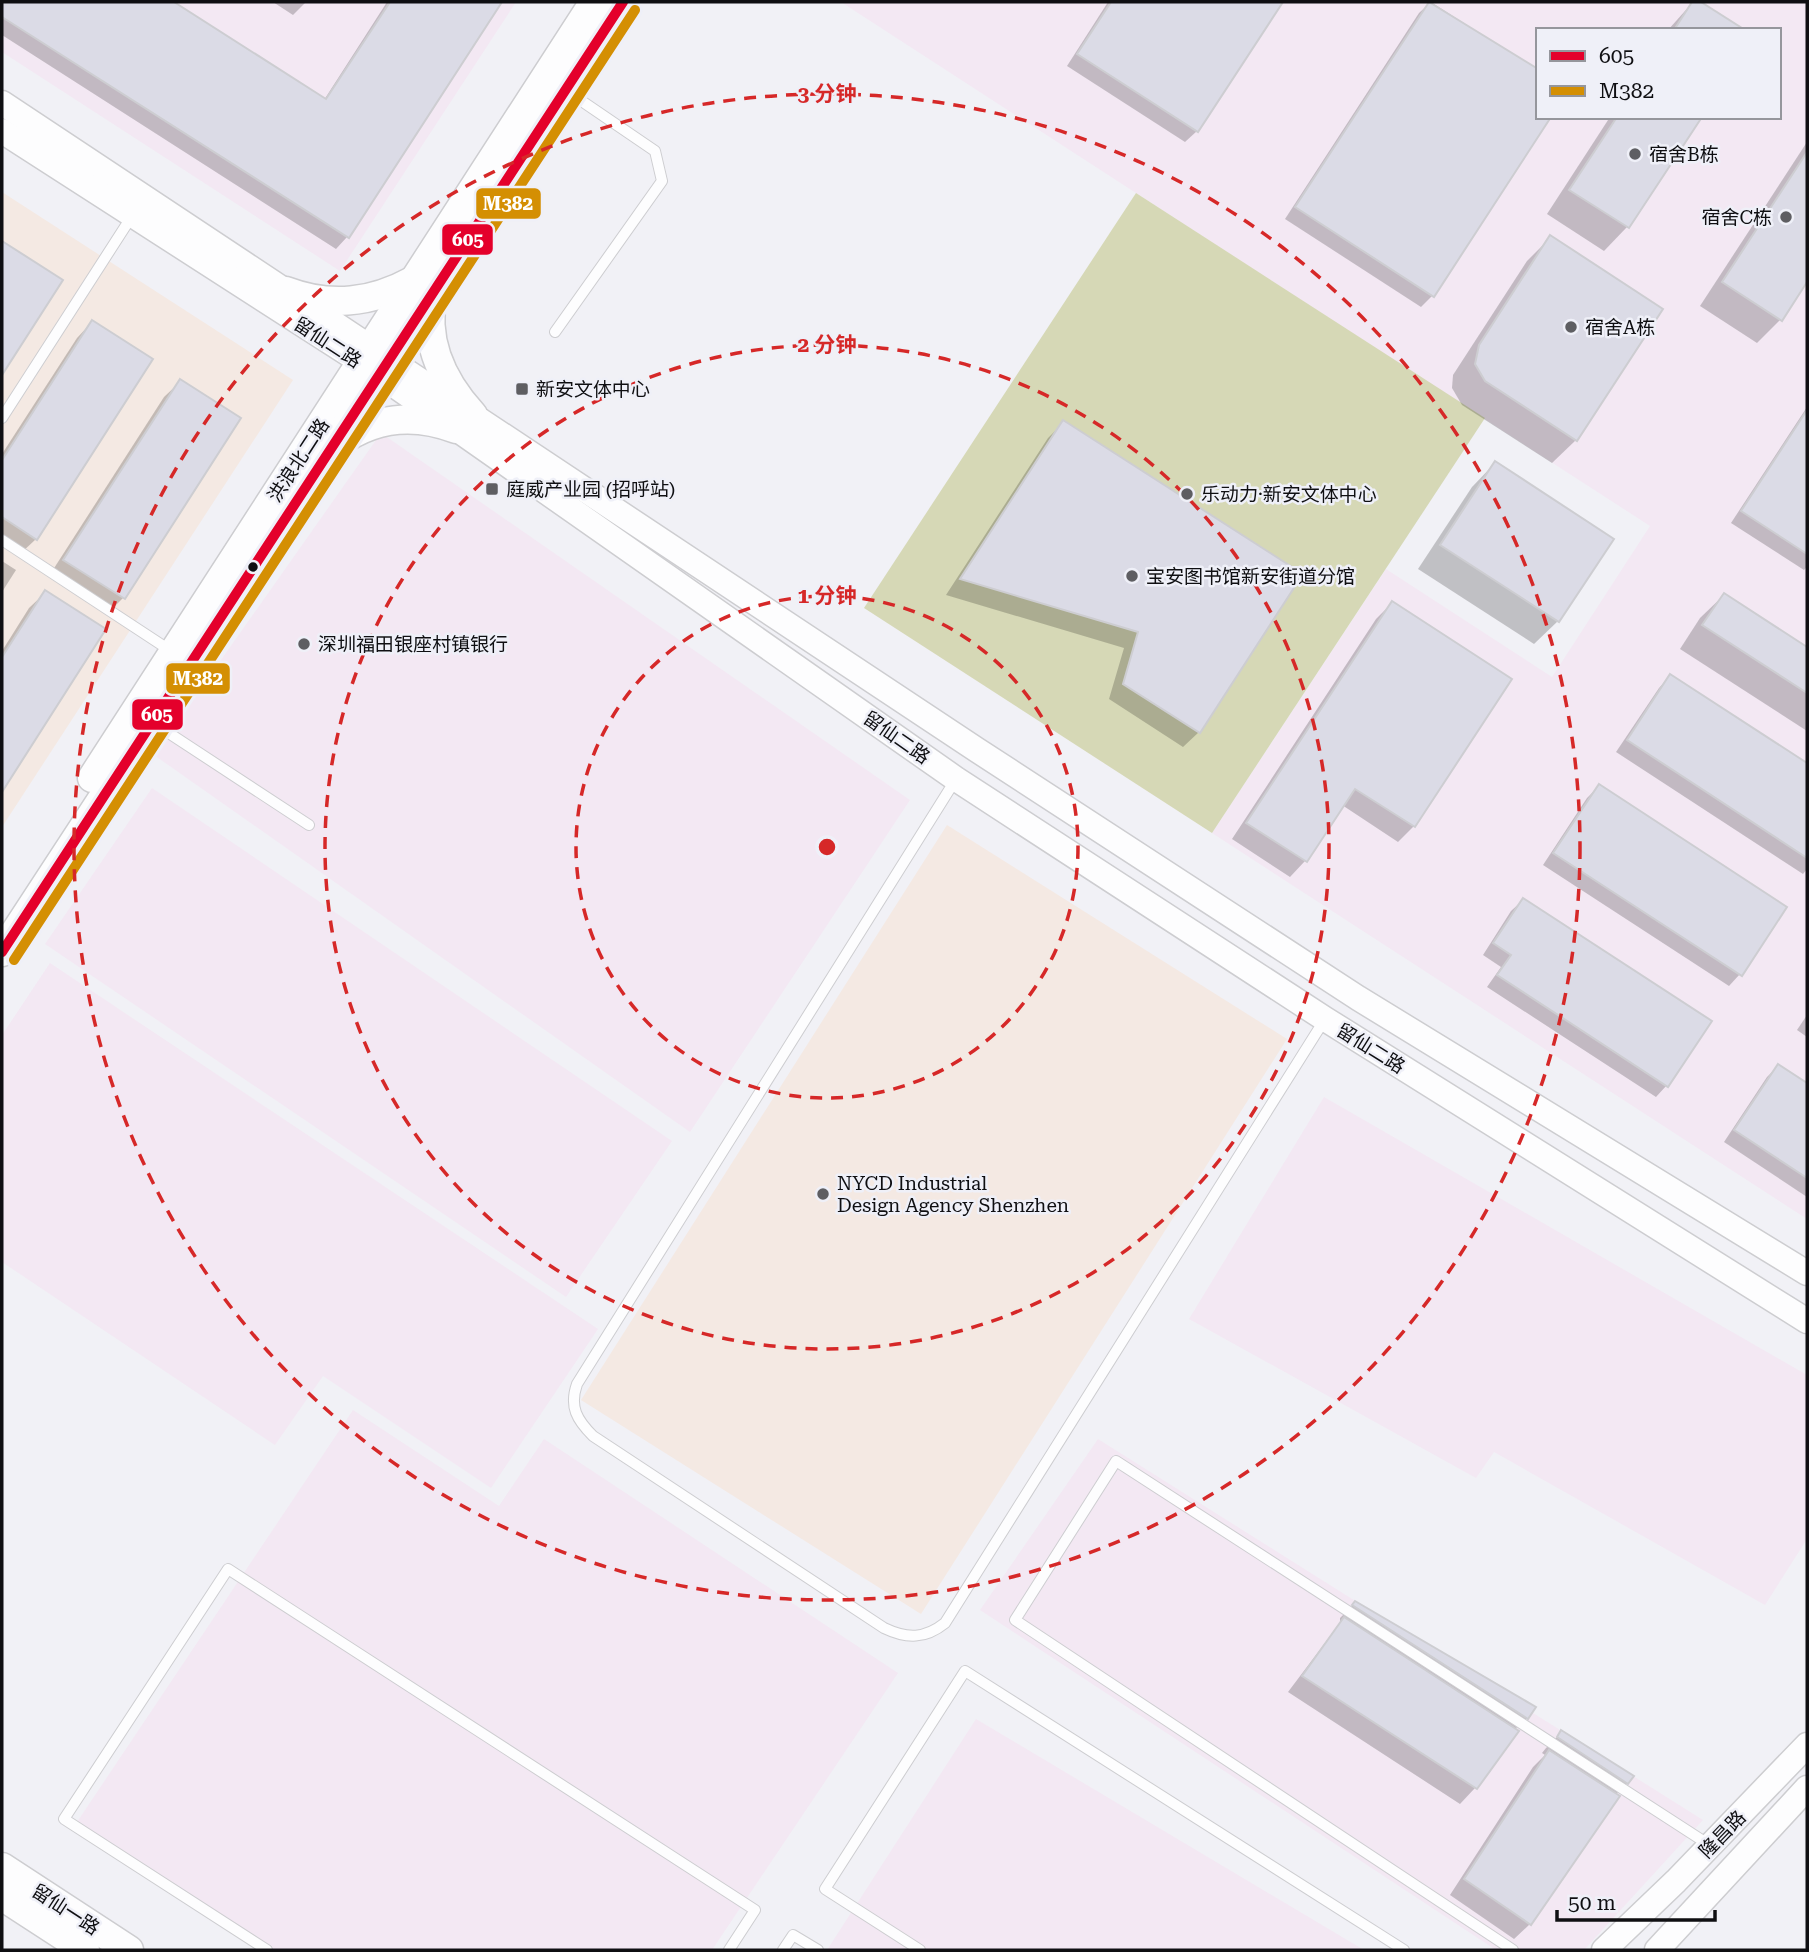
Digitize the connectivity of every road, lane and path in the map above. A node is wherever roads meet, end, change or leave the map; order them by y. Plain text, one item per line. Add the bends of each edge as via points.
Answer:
1 (594, 2) edge
2 (623, 2) edge
3 (565, 90) junction
4 (2, 103) edge
5 (2, 131) edge
6 (132, 215) junction
7 (424, 286) junction
8 (286, 291) junction
9 (555, 332) dead end
10 (375, 361) junction
11 (2, 418) edge
12 (465, 422) junction
13 (332, 447) junction
14 (2, 540) edge
15 (173, 652) junction
16 (152, 722) junction
17 (956, 779) junction
18 (309, 825) dead end
19 (2, 918) edge
20 (2, 952) edge
21 (1325, 1019) junction
22 (1807, 1273) edge
23 (1807, 1321) edge
24 (1807, 1745) edge
25 (1807, 1787) edge
26 (1711, 1846) junction
27 (2, 1867) edge
28 (2, 1896) edge
29 (85, 1950) edge
30 (129, 1950) edge
31 (267, 1950) edge
32 (729, 1950) edge
33 (783, 1950) edge
34 (818, 1950) edge
35 (920, 1950) edge
36 (1404, 1950) edge
37 (1513, 1950) edge
38 (1604, 1950) edge
39 (1657, 1950) edge

1 - 7 main road, 洪浪北二路
2 - 3 main road, 洪浪北二路
3 - 7 main road, 洪浪北二路
3 - 9 lane via 654,151 662,181
4 - 8 street, 留仙二路
5 - 6 street, 留仙二路
6 - 10 street, 留仙二路
6 - 11 lane
7 - 8 main road via 351,302 308,299
7 - 10 main road, 洪浪北二路
7 - 12 main road via 436,357
8 - 10 street, 留仙二路
10 - 12 street, 留仙二路
10 - 13 main road, 洪浪北二路
10 - 15 main road, 洪浪北二路
12 - 13 main road via 393,420 351,433
12 - 17 street, 留仙二路
12 - 22 street, 留仙二路 via 1358,998
13 - 16 main road, 洪浪北二路
14 - 15 lane
15 - 19 main road, 洪浪北二路
16 - 18 lane
16 - 20 main road, 洪浪北二路
17 - 21 street, 留仙二路
17 - 21 lane via 577,1384 572,1399 581,1424 593,1436 872,1621 901,1636 933,1632 945,1623
21 - 23 street, 留仙二路
24 - 26 street, 隆昌路
25 - 39 street, 隆昌路
26 - 37 lane via 1116,1461 1015,1620
26 - 38 street, 隆昌路
27 - 30 main road, 留仙一路
28 - 29 main road, 留仙一路
31 - 32 lane via 64,1819 228,1569 755,1910
33 - 34 lane via 793,1935
35 - 36 lane via 825,1889 965,1671

